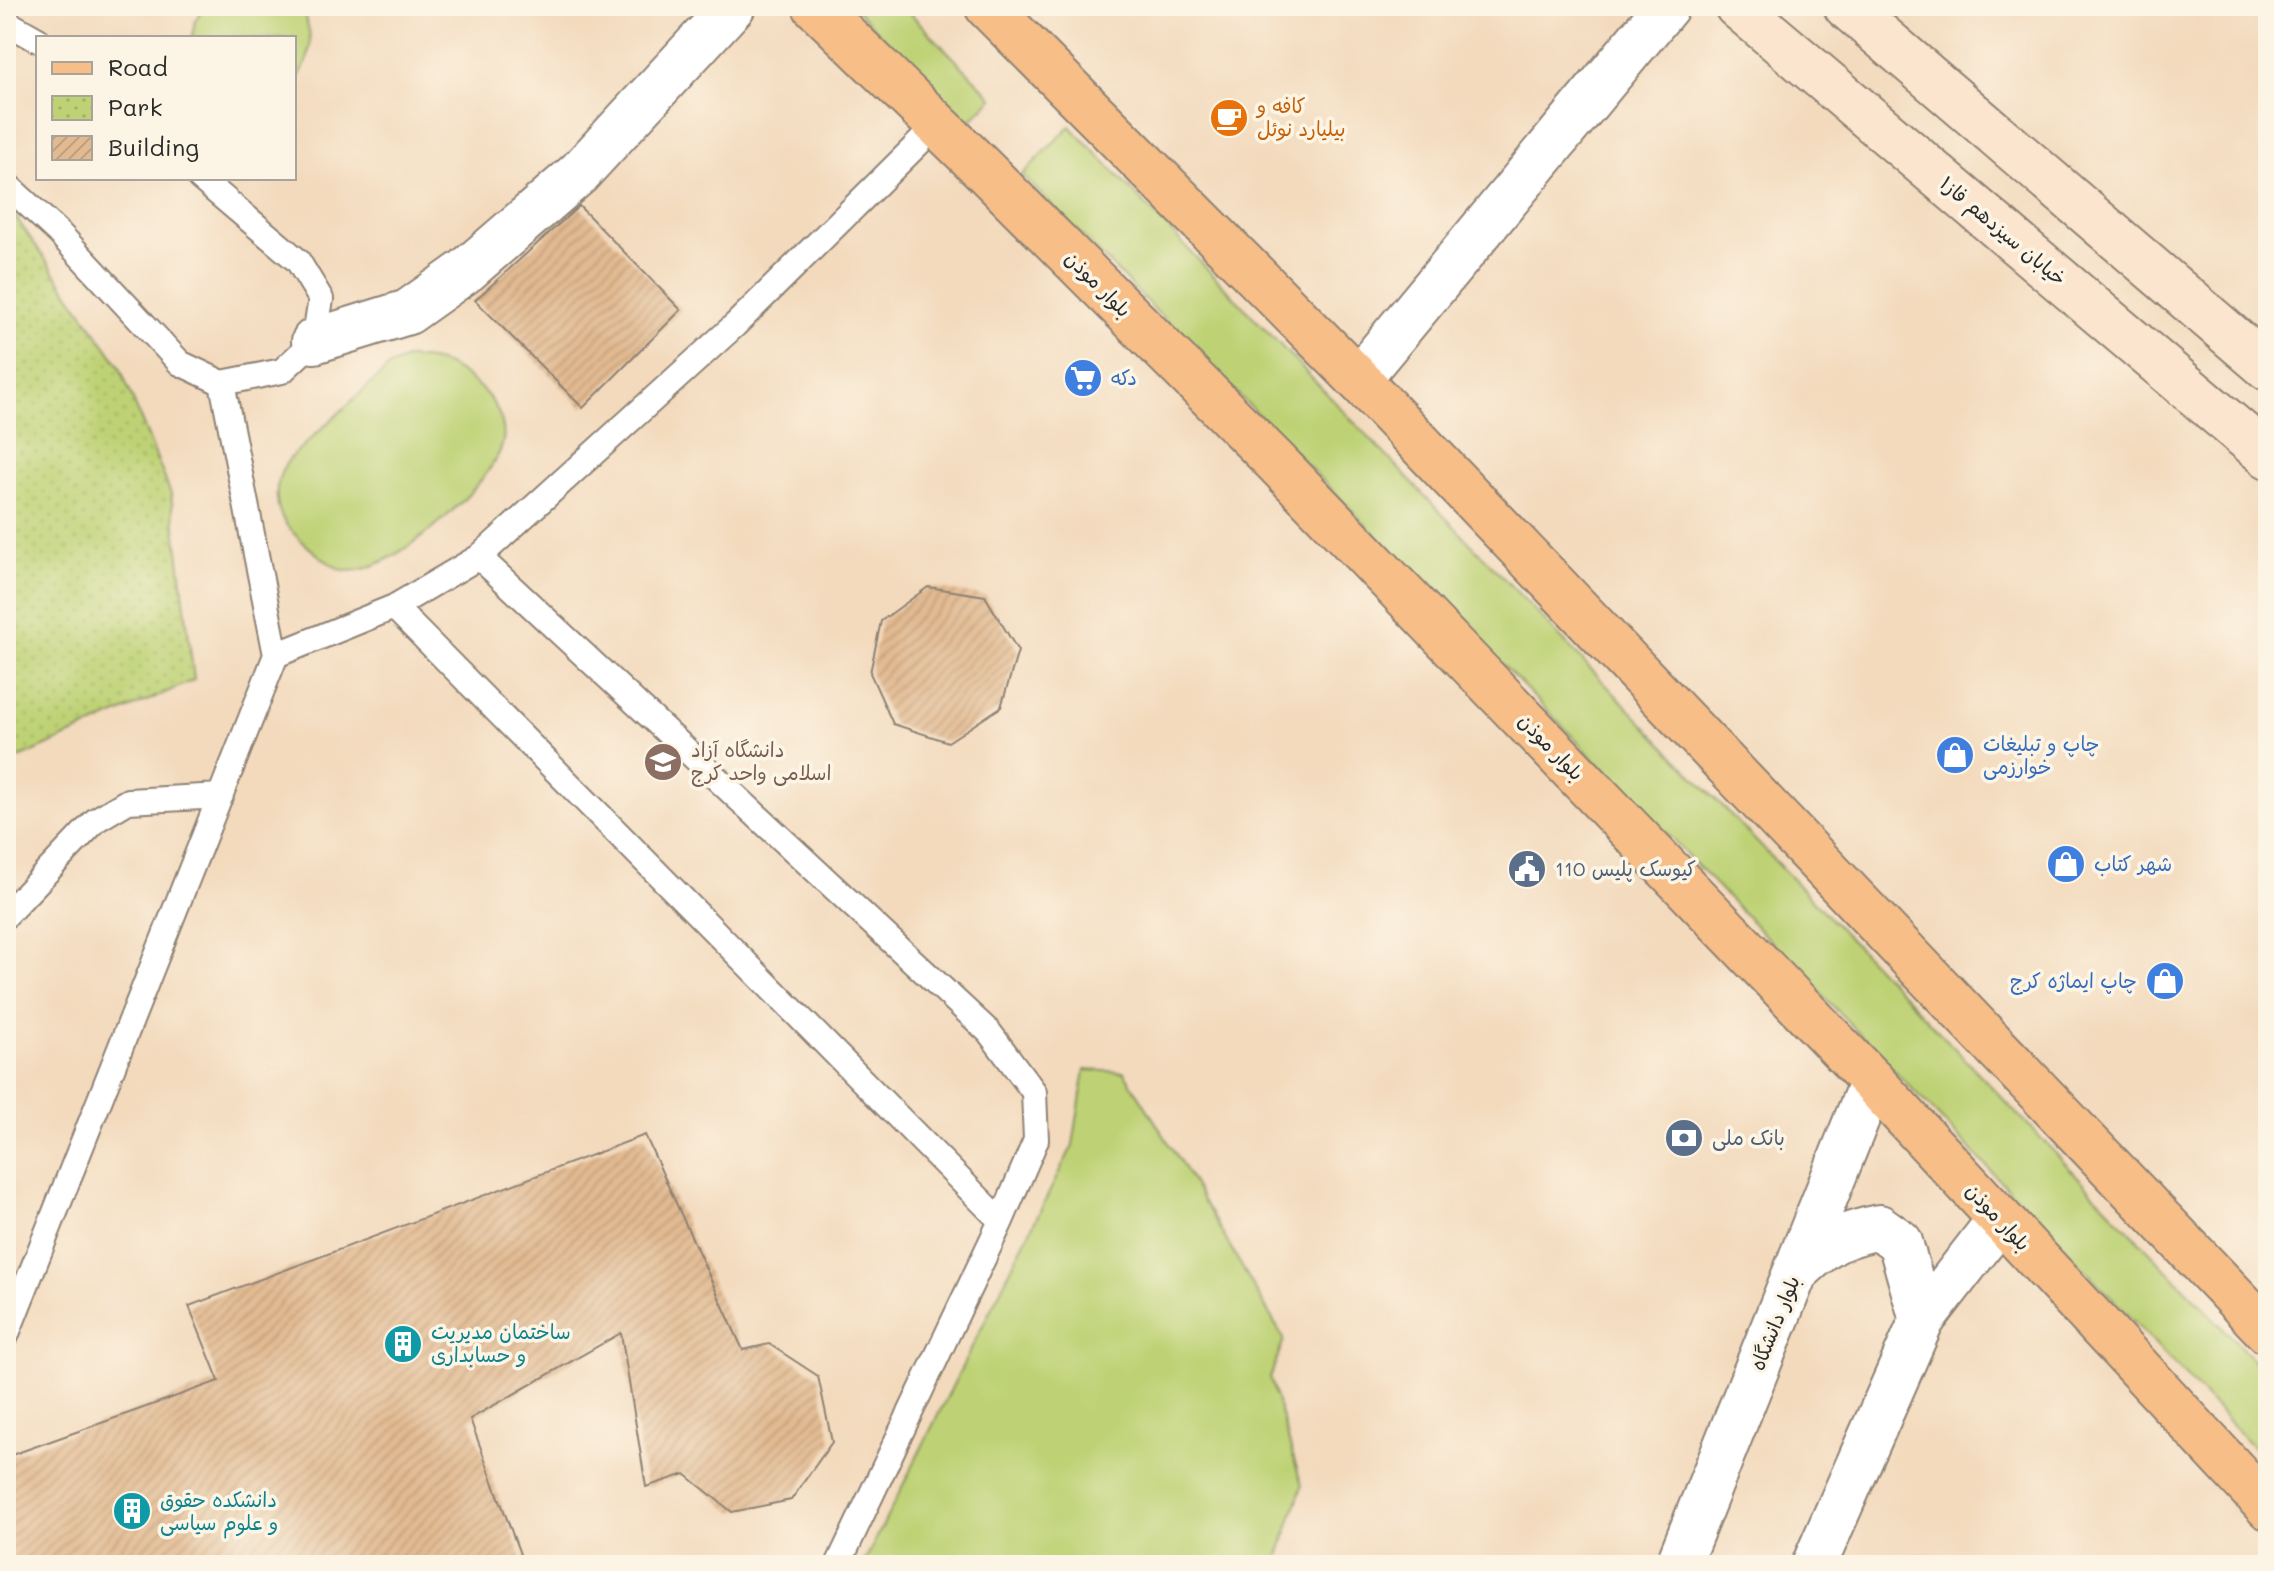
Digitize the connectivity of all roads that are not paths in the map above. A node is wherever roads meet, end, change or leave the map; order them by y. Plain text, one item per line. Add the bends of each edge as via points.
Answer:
1 (733, 6) edge
2 (815, 6) edge
3 (987, 6) edge
4 (1667, 6) edge
5 (1737, 6) edge
6 (1846, 6) edge
7 (6, 22) edge
8 (36, 39) edge
9 (937, 125) junction
10 (202, 180) edge
11 (6, 184) edge
12 (314, 341) junction
13 (2268, 368) edge
14 (1358, 379) junction
15 (222, 383) junction
16 (2268, 456) edge
17 (479, 557) junction
18 (394, 607) junction
19 (276, 655) junction
20 (221, 796) junction
21 (6, 915) edge
22 (1872, 1081) junction
23 (2000, 1219) junction
24 (1001, 1221) junction
25 (1795, 1273) junction
26 (1922, 1320) junction
27 (2268, 1332) edge
28 (6, 1336) edge
29 (2268, 1507) edge
30 (838, 1565) edge
31 (1678, 1565) edge
32 (1814, 1565) edge

1 - 12 street via 579,173 467,270 408,312
2 - 9 main road, بلوار موذن
3 - 14 main road
4 - 14 street
5 - 16 main road, خیابان سیزدهم فاز۱
6 - 13 main road
7 - 8 lane
9 - 17 lane via 735,325
9 - 22 main road, بلوار موذن via 1276,462
10 - 12 lane via 298,261 321,299
11 - 15 lane via 180,363
12 - 15 lane via 282,371
14 - 27 main road
15 - 19 lane
17 - 18 lane
17 - 24 lane via 989,1032 1034,1092 1036,1140
18 - 19 lane
18 - 24 lane
19 - 20 lane
20 - 21 lane via 128,801 96,820
20 - 28 lane
22 - 23 main road, بلوار موذن
22 - 25 street, بلوار دانشگاه
23 - 26 street
23 - 29 main road, بلوار موذن
24 - 30 lane
25 - 26 street via 1825,1244 1879,1227 1900,1242
25 - 31 street, بلوار دانشگاه
26 - 32 street

